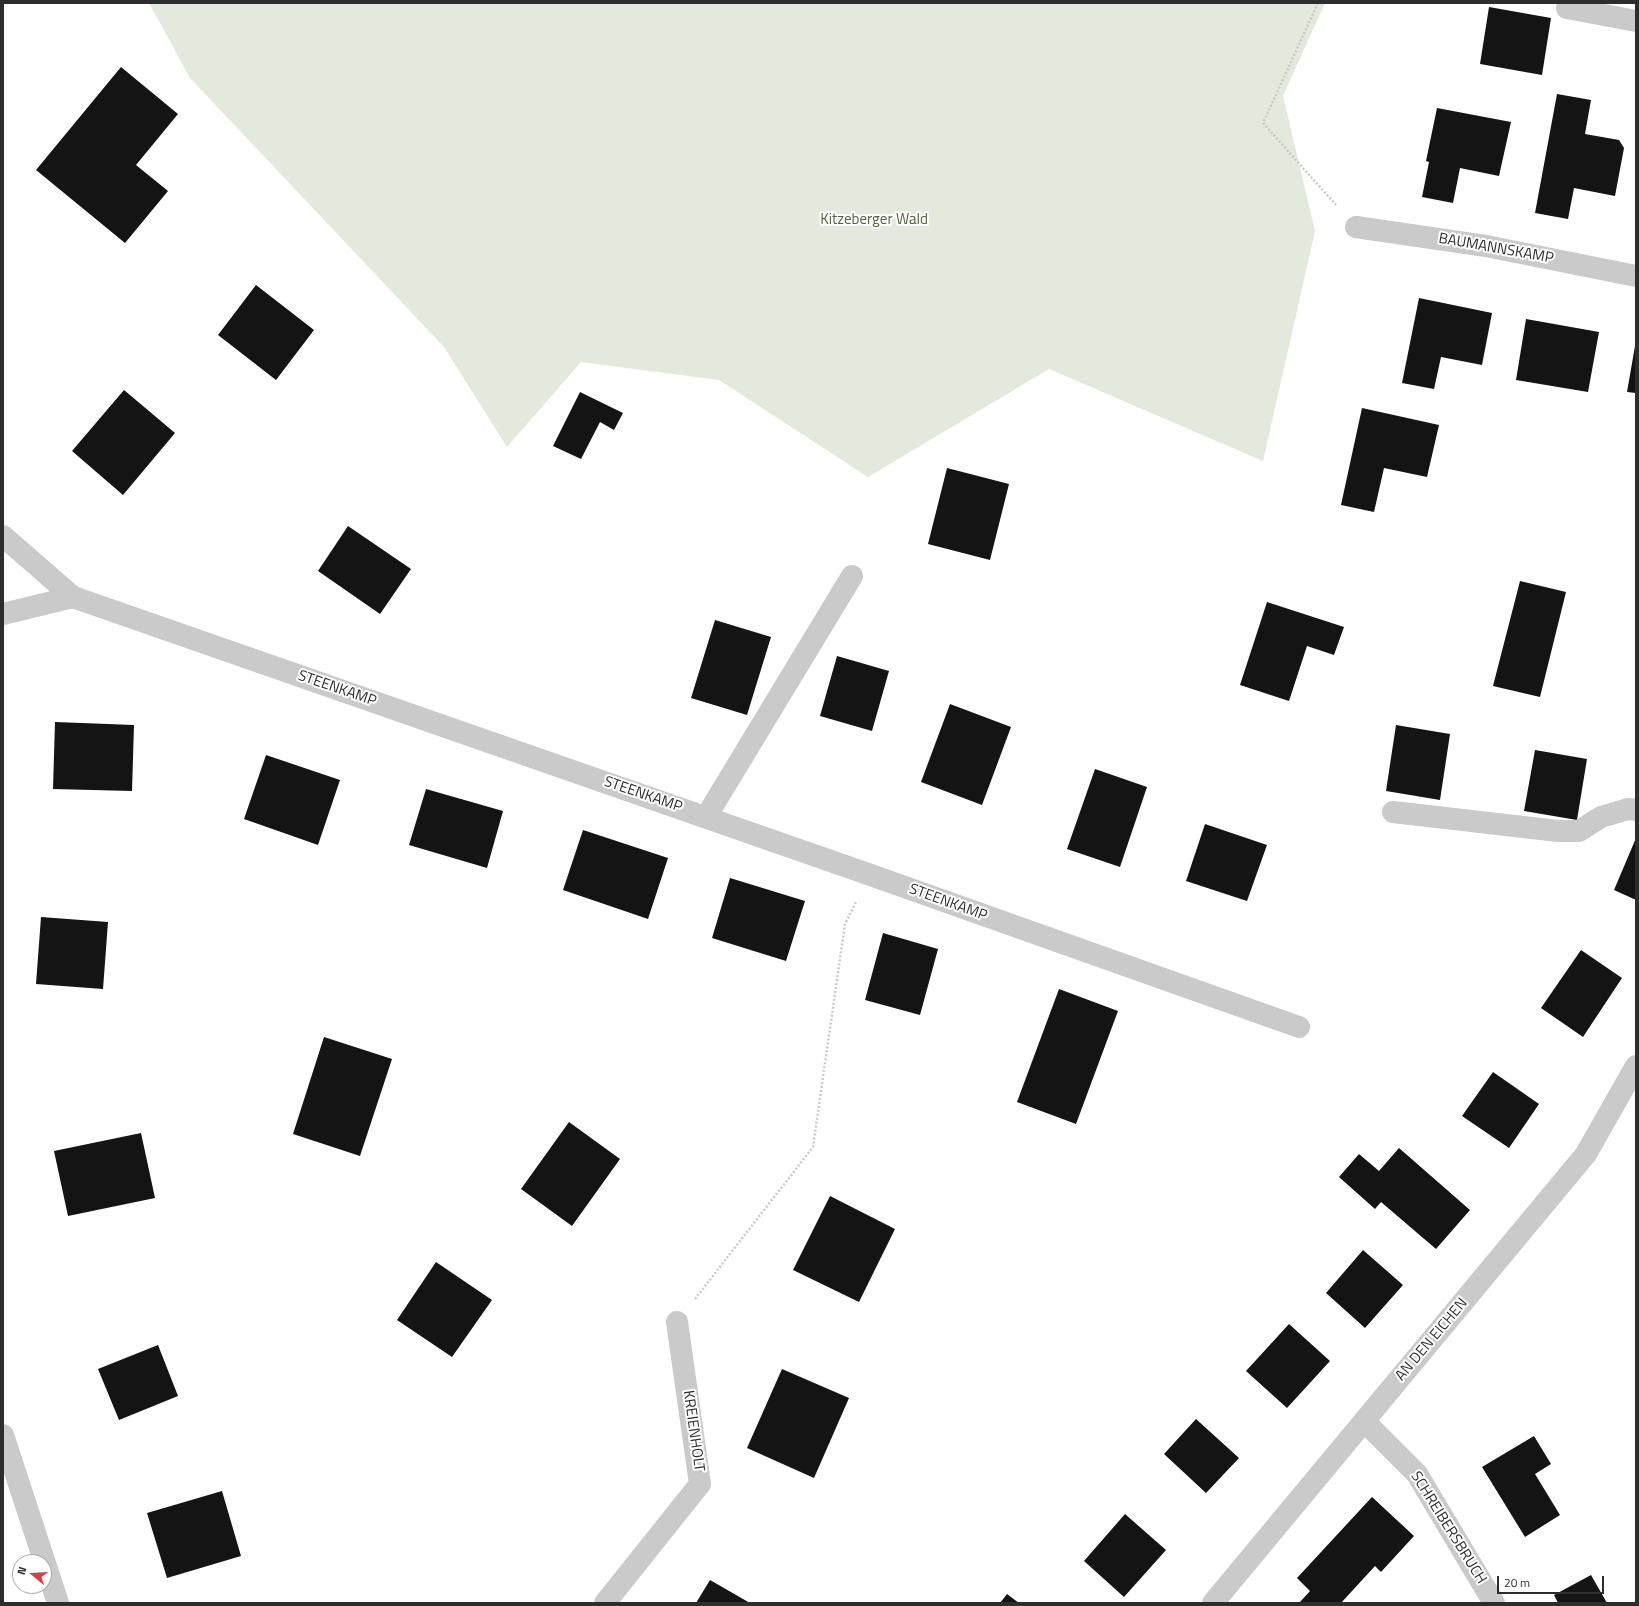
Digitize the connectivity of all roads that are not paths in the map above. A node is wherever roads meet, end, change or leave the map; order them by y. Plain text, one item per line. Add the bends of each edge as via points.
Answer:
1 (1567, 8) dead end
2 (1636, 21) edge
3 (1356, 227) road end
4 (1636, 276) edge
5 (3, 536) edge
6 (852, 576) dead end
7 (73, 597) junction
8 (3, 614) edge
9 (1636, 810) edge
10 (1393, 812) dead end
11 (706, 817) junction
12 (1299, 1027) dead end
13 (1636, 1066) edge
14 (677, 1322) road end
15 (1364, 1421) junction
16 (3, 1435) edge
17 (58, 1603) edge
18 (605, 1603) edge
19 (1213, 1603) edge
20 (1494, 1603) edge

1 - 2 street
3 - 4 street, BAUMANNSKAMP via 1486,246
5 - 7 street, STEENKAMP
6 - 11 street
7 - 8 street
7 - 11 street, STEENKAMP
9 - 10 street via 1628,809 1601,817 1579,831
11 - 12 street, STEENKAMP
13 - 15 street, AN DEN EICHEN via 1586,1154
14 - 18 street, KREIENHOLT via 700,1484
15 - 19 street, AN DEN EICHEN
15 - 20 street, SCHREIBERSBRUCH via 1417,1474
16 - 17 street

